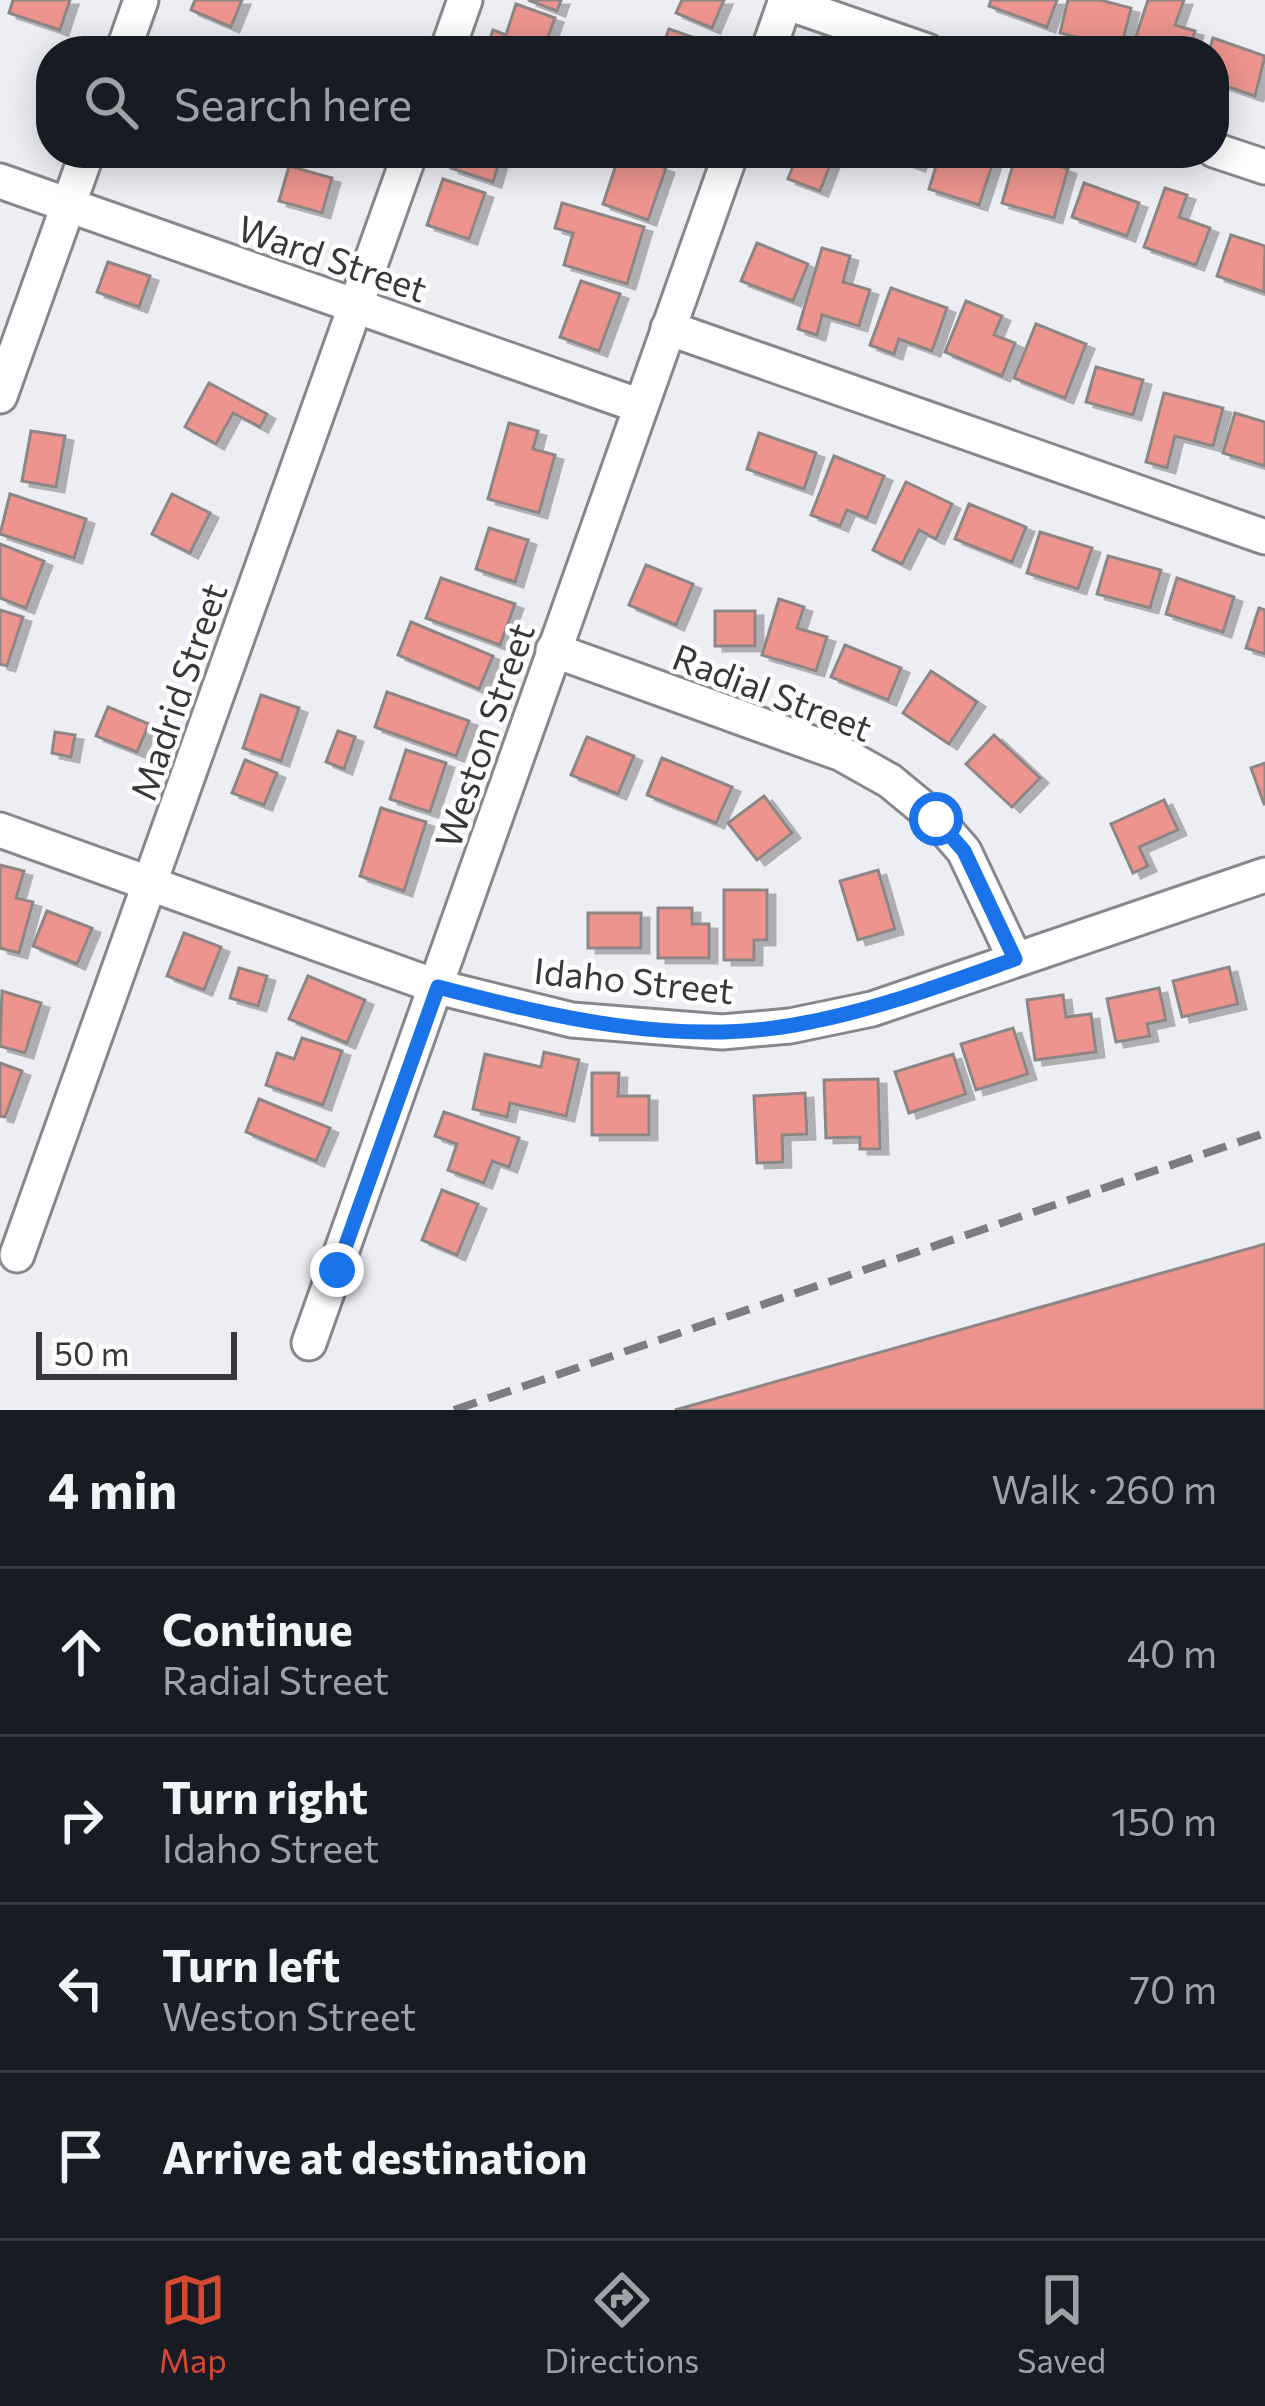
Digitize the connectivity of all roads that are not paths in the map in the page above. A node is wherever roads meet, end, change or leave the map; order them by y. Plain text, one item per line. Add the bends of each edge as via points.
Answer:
1 (140, 0) edge
2 (465, 0) edge
3 (785, 1) edge
4 (127, 36) edge
5 (452, 36) edge
6 (772, 36) edge
7 (884, 36) edge
8 (1229, 155) edge
9 (1265, 167) edge
10 (82, 168) edge
11 (404, 168) edge
12 (726, 168) edge
13 (0, 181) edge
14 (68, 205) junction
15 (354, 305) junction
16 (668, 328) junction
17 (0, 396) edge
18 (640, 406) junction
19 (1265, 538) edge
20 (554, 650) junction
21 (0, 830) edge
22 (1265, 875) edge
23 (151, 882) junction
24 (1015, 959) junction
25 (438, 987) junction
26 (17, 1255) dead end
27 (309, 1342) dead end

1 - 4 street
2 - 5 street
3 - 6 street
3 - 7 street
8 - 9 street
10 - 14 street
11 - 15 street, Madrid Street
12 - 16 street, Weston Street
13 - 14 street, Ward Street
14 - 15 street, Ward Street
14 - 17 street
15 - 18 street, Ward Street
15 - 23 street, Madrid Street
16 - 18 street, Weston Street
16 - 19 street
18 - 20 street, Weston Street
20 - 24 street, Radial Street via 842,754 890,781 964,851
20 - 25 street, Weston Street
21 - 23 street, Idaho Street
22 - 24 street, Idaho Street
23 - 25 street, Idaho Street
23 - 26 street, Madrid Street
24 - 25 street, Idaho Street via 872,1009 722,1032 572,1020
25 - 27 street, Weston Street

